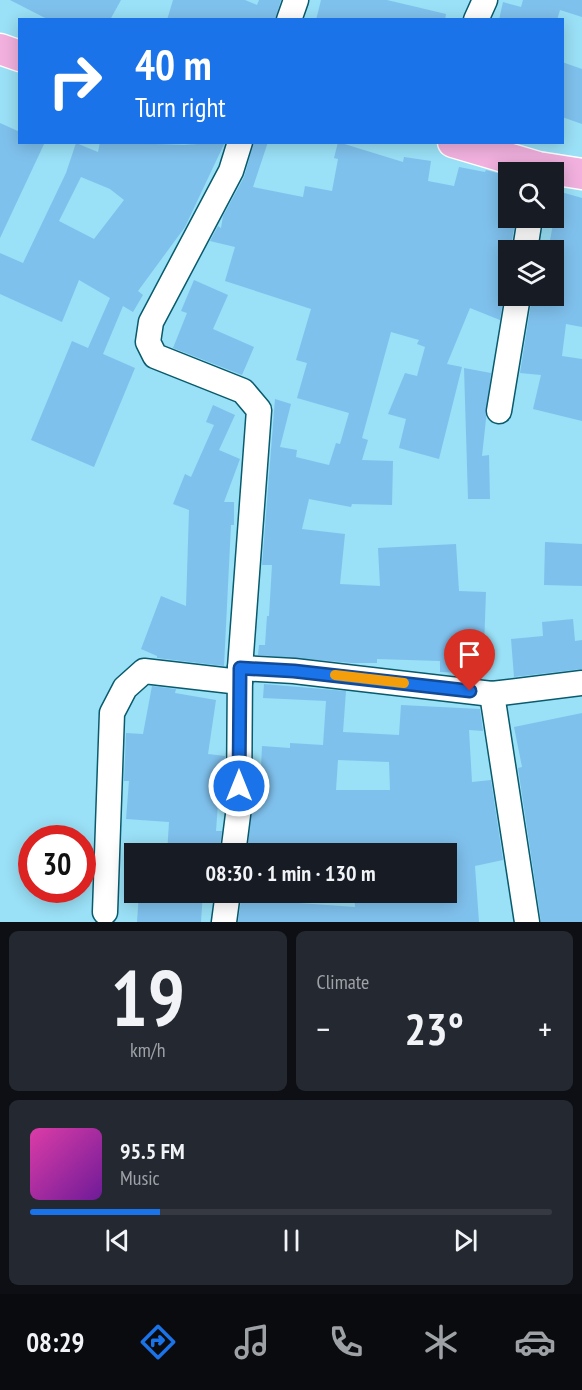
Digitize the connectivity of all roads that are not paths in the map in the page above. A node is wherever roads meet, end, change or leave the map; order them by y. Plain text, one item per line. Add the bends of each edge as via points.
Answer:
1 (296, 0) edge
2 (485, 0) edge
3 (290, 18) edge
4 (477, 18) edge
5 (0, 50) edge
6 (18, 55) edge
7 (239, 144) edge
8 (459, 144) edge
9 (514, 162) edge
10 (564, 172) edge
11 (582, 174) edge
12 (516, 306) edge
13 (499, 411) dead end
14 (240, 675) junction
15 (582, 683) edge
16 (492, 694) junction
17 (234, 843) edge
18 (227, 903) edge
19 (105, 912) dead end
20 (224, 922) edge
21 (527, 922) edge

1 - 3 street
2 - 4 street
5 - 6 main road
7 - 14 street via 231,171 151,322 148,342 155,357 243,391 259,410
8 - 9 main road
10 - 11 main road
12 - 13 street
14 - 16 street via 294,671
14 - 17 street via 239,807
14 - 19 street via 144,671 125,688 112,713
15 - 16 street
16 - 21 street
18 - 20 street

